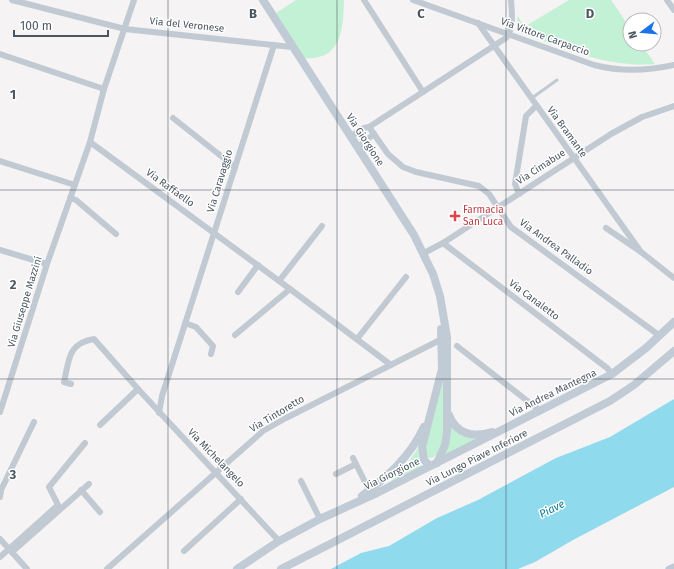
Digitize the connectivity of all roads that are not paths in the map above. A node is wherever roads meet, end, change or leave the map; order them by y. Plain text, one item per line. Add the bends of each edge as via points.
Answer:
1 (12, 0) edge
2 (134, 0) edge
3 (262, 0) edge
4 (364, 0) edge
5 (413, 0) edge
6 (511, 0) edge
7 (667, 0) edge
8 (674, 10) edge
9 (478, 23) junction
10 (125, 29) junction
11 (510, 34) junction
12 (274, 45) junction
13 (494, 46) junction
14 (292, 47) junction
15 (0, 54) edge
16 (674, 65) edge
17 (557, 80) dead end
18 (104, 89) junction
19 (422, 92) junction
20 (531, 99) junction
21 (536, 106) junction
22 (674, 106) edge
23 (173, 118) dead end
24 (370, 127) junction
25 (374, 134) junction
26 (351, 136) junction
27 (90, 142) junction
28 (358, 146) junction
29 (574, 158) junction
30 (0, 161) edge
31 (235, 167) junction
32 (75, 185) junction
33 (519, 194) junction
34 (70, 198) junction
35 (498, 208) junction
36 (322, 226) dead end
37 (606, 228) dead end
38 (214, 233) junction
39 (116, 234) dead end
40 (443, 243) junction
41 (0, 250) edge
42 (641, 252) junction
43 (424, 253) junction
44 (47, 264) junction
45 (258, 265) junction
46 (406, 277) dead end
47 (674, 278) edge
48 (279, 281) junction
49 (290, 289) junction
50 (238, 292) dead end
51 (440, 296) junction
52 (674, 322) edge
53 (185, 323) junction
54 (235, 335) dead end
55 (660, 336) junction
56 (357, 339) junction
57 (442, 339) junction
58 (457, 346) dead end
59 (674, 351) edge
60 (211, 354) dead end
61 (391, 365) junction
62 (612, 374) junction
63 (71, 384) dead end
64 (138, 389) junction
65 (433, 408) junction
66 (539, 410) junction
67 (0, 412) edge
68 (448, 412) junction
69 (159, 413) junction
70 (34, 422) dead end
71 (100, 425) dead end
72 (502, 429) junction
73 (85, 443) dead end
74 (434, 465) junction
75 (216, 474) junction
76 (336, 474) dead end
77 (301, 481) dead end
78 (89, 484) dead end
79 (82, 490) junction
80 (369, 490) junction
81 (0, 497) edge
82 (241, 499) junction
83 (350, 505) junction
84 (100, 512) dead end
85 (320, 520) junction
86 (0, 539) edge
87 (279, 541) junction
88 (11, 551) junction
89 (184, 551) dead end
90 (0, 557) edge
91 (674, 567) edge
92 (27, 569) edge
93 (107, 569) edge
94 (237, 569) edge
95 (280, 569) edge
96 (669, 569) edge

1 - 10 street, Via del Veronese
2 - 10 street, Via Giuseppe Mazzini
3 - 14 main road, Via Giorgione
4 - 19 street
5 - 9 street, Via Vittore Carpaccio
6 - 11 street
7 - 8 street
9 - 11 street, Via Vittore Carpaccio
9 - 13 street, Via Bramante
10 - 12 street, Via del Veronese
10 - 18 street, Via Giuseppe Mazzini
11 - 13 street
11 - 16 street, Via Vittore Carpaccio via 601,67 626,71
12 - 14 street, Via del Veronese
12 - 31 street, Via Caravaggio
13 - 19 street
13 - 20 street, Via Bramante
14 - 26 main road, Via Giorgione
15 - 18 street
17 - 20 lane
18 - 27 street, Via Giuseppe Mazzini
19 - 24 street
20 - 21 street, Via Bramante
21 - 29 street, Via Bramante
21 - 33 street via 526,116 515,184
22 - 29 street, Via Cimabue via 633,122
23 - 31 street
24 - 25 street, Via Andrea Palladio
24 - 26 street
25 - 28 street
25 - 35 street, Via Andrea Palladio via 388,154 403,167 479,186 489,194
26 - 28 main road, Via Giorgione
27 - 32 street, Via Giuseppe Mazzini
27 - 38 street, Via Raffaello
28 - 43 main road, Via Giorgione
29 - 33 street, Via Cimabue
29 - 42 street, Via Bramante
30 - 32 street
31 - 38 street, Via Caravaggio
32 - 34 street, Via Giuseppe Mazzini
33 - 35 street, Via Cimabue
34 - 39 street via 76,200
34 - 44 street, Via Giuseppe Mazzini
35 - 40 street, Via Cimabue
35 - 55 street, Via Andrea Palladio via 511,227
36 - 48 street
37 - 42 street
38 - 45 street, Via Raffaello
38 - 53 street, Via Caravaggio
40 - 43 street, Via Cimabue
40 - 62 street, Via Canaletto
41 - 44 street
42 - 47 street
43 - 51 main road, Via Giorgione
44 - 67 street, Via Giuseppe Mazzini
45 - 48 street, Via Raffaello
45 - 50 street
46 - 56 street
48 - 49 street, Via Raffaello
49 - 54 street
49 - 56 street, Via Raffaello
51 - 57 main road, Via Giorgione
51 - 68 main road, Via Giorgione via 447,337
52 - 55 main road, Via Andrea Mantegna
53 - 60 street via 196,327 213,346
53 - 69 street, Via Caravaggio
55 - 62 main road, Via Andrea Mantegna
56 - 61 street, Via Raffaello
57 - 61 street, Via Tintoretto
57 - 65 main road, Via Giorgione via 442,369
58 - 66 street
59 - 95 main road, Via Lungo Piave Inferiore via 634,385 610,401
61 - 75 street, Via Tintoretto via 263,431
62 - 66 main road, Via Andrea Mantegna via 572,396
63 - 64 street, Via Michelangelo via 64,382 73,349 78,344 94,339
64 - 69 street, Via Michelangelo
64 - 71 street
65 - 74 main road, Via Giorgione via 422,447 424,460
65 - 80 main road, Via Giorgione via 407,456 390,474
66 - 72 main road, Via Andrea Mantegna
68 - 72 main road via 455,426 470,434
68 - 74 main road, Via Giorgione via 445,445
69 - 75 street, Via Michelangelo
70 - 81 street
72 - 74 main road, Via Andrea Mantegna
73 - 88 street via 49,487 58,505
74 - 83 main road, Via Giorgione
75 - 82 street, Via Michelangelo
75 - 93 street, Via Tintoretto
76 - 80 street, Via Giorgione via 355,461
77 - 85 street
78 - 79 street
79 - 84 street
79 - 88 street
80 - 83 main road, Via Giorgione
82 - 87 street, Via Michelangelo
82 - 89 street
83 - 85 main road, Via Giorgione
85 - 87 main road, Via Giorgione
86 - 88 street
87 - 94 main road, Via Giorgione
88 - 90 street
88 - 92 street
91 - 96 street

